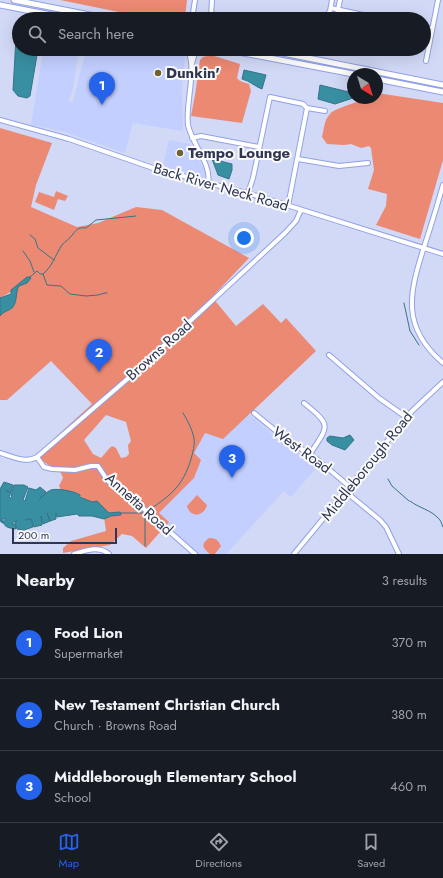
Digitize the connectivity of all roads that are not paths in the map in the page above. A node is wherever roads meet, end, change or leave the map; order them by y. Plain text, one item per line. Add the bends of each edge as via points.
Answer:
1 (14, 0) edge
2 (195, 0) edge
3 (212, 0) edge
4 (332, 0) edge
5 (340, 0) edge
6 (438, 0) edge
7 (0, 5) edge
8 (330, 8) junction
9 (195, 11) edge
10 (339, 11) junction
11 (36, 12) edge
12 (75, 12) edge
13 (212, 12) edge
14 (328, 12) edge
15 (344, 12) edge
16 (432, 29) joint
17 (431, 34) edge
18 (189, 56) edge
19 (193, 56) edge
20 (259, 56) edge
21 (298, 56) edge
22 (427, 56) edge
23 (426, 61) dead end
24 (191, 67) junction
25 (347, 73) edge
26 (383, 80) edge
27 (443, 84) edge
28 (442, 92) edge
29 (307, 108) junction
30 (325, 111) dead end
31 (0, 120) edge
32 (192, 138) junction
33 (259, 147) junction
34 (298, 158) junction
35 (368, 163) dead end
36 (208, 183) junction
37 (443, 185) edge
38 (248, 193) junction
39 (288, 206) junction
40 (301, 210) junction
41 (424, 248) junction
42 (443, 254) edge
43 (329, 355) dead end
44 (443, 363) edge
45 (443, 382) edge
46 (304, 403) dead end
47 (254, 413) dead end
48 (406, 417) junction
49 (0, 452) edge
50 (310, 454) junction
51 (37, 457) junction
52 (350, 487) junction
53 (346, 492) junction
54 (74, 554) edge
55 (109, 554) edge
56 (195, 554) edge
57 (294, 554) edge
58 (399, 554) edge

1 - 12 main road
2 - 9 street
3 - 13 street
4 - 8 street
5 - 10 street
6 - 16 street
7 - 11 main road
8 - 10 street
8 - 14 street
10 - 15 street
16 - 17 street
18 - 24 street
19 - 24 street
20 - 25 main road
21 - 27 main road
22 - 23 street
24 - 32 street via 188,119
26 - 28 main road
29 - 30 street
29 - 33 street via 303,104 270,97
29 - 34 street
31 - 36 street, Back River Neck Road
32 - 33 street via 201,136
32 - 36 street via 208,171
33 - 38 street
34 - 35 street via 339,166
34 - 39 street
36 - 38 street, Back River Neck Road
37 - 41 street
38 - 39 street, Back River Neck Road
39 - 40 street, Back River Neck Road
40 - 41 street, Back River Neck Road
40 - 51 street, Browns Road via 296,221 285,233 132,375
41 - 42 street, Back River Neck Road
41 - 44 street via 412,287 412,310 420,335 429,350
43 - 48 street via 379,398
45 - 48 street, Middleborough Road
46 - 50 street via 322,418 325,426
47 - 50 street, West Road via 280,435
48 - 52 street, Middleborough Road
49 - 51 street via 25,460
50 - 52 street, West Road
51 - 56 street, Annetta Road via 44,467 52,469 75,470 98,466 108,481
52 - 53 street, Middleborough Road
53 - 57 street, Middleborough Road
53 - 58 street via 386,527
54 - 55 street via 98,548

